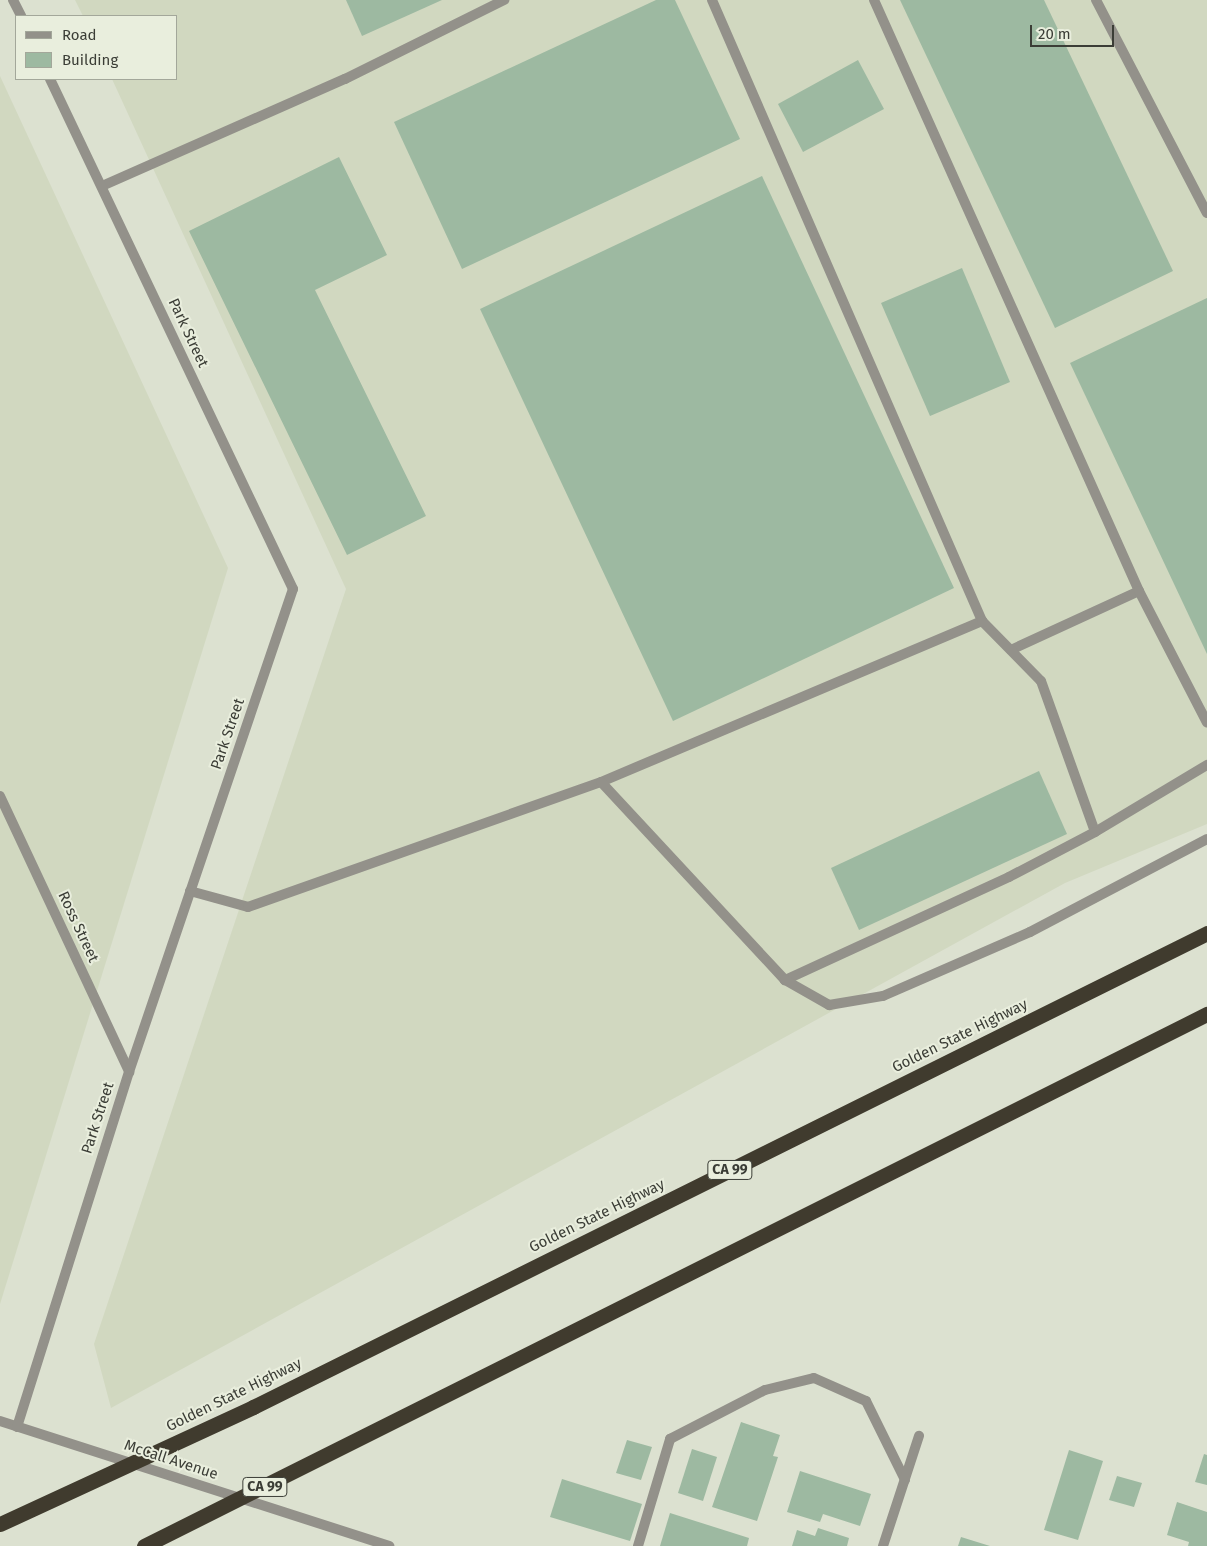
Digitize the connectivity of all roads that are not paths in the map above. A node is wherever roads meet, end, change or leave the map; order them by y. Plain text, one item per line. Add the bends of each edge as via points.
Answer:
1 (13, 0) edge
2 (504, 0) edge
3 (712, 0) edge
4 (874, 0) edge
5 (1096, 0) edge
6 (20, 15) edge
7 (50, 80) edge
8 (102, 186) junction
9 (1207, 213) edge
10 (1139, 591) junction
11 (982, 621) junction
12 (1012, 650) junction
13 (1207, 723) edge
14 (1207, 765) edge
15 (601, 782) junction
16 (0, 796) edge
17 (1094, 832) junction
18 (1207, 839) edge
19 (190, 891) junction
20 (1207, 933) edge
21 (785, 980) junction
22 (1207, 1014) edge
23 (129, 1072) junction
24 (0, 1421) edge
25 (17, 1427) junction
26 (919, 1436) dead end
27 (905, 1480) junction
28 (0, 1524) edge
29 (144, 1546) edge
30 (389, 1546) edge
31 (638, 1546) edge
32 (883, 1546) edge

1 - 6 street
2 - 8 street via 345,79
3 - 11 street
4 - 10 street
5 - 9 street
7 - 8 street, Park Street
8 - 19 street, Park Street via 293,589
10 - 12 street
10 - 13 street
11 - 12 street
11 - 15 street
12 - 17 street via 1041,681
14 - 17 street
15 - 19 street via 248,907
15 - 21 street
16 - 23 street, Ross Street
17 - 21 street via 1009,878
18 - 21 street via 1030,932 883,996 829,1005
19 - 23 street, Park Street
20 - 28 highway, Golden State Highway / CA 99 via 252,1407
22 - 29 highway, CA 99 via 386,1429
23 - 25 street, Park Street
24 - 25 street, McCall Avenue
25 - 30 street, McCall Avenue
26 - 27 street
27 - 31 street via 866,1401 814,1378 765,1390 670,1439
27 - 32 street

